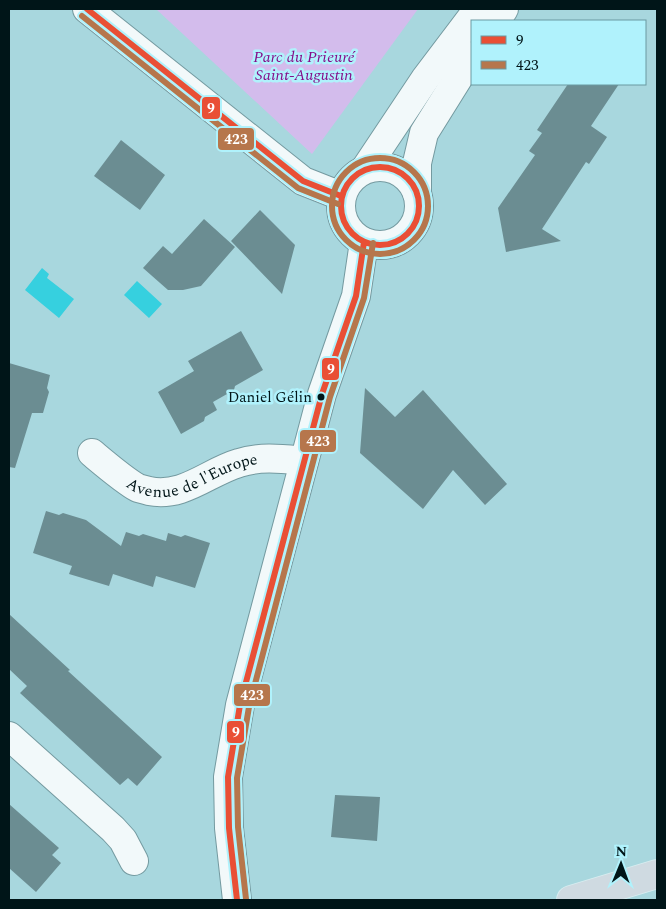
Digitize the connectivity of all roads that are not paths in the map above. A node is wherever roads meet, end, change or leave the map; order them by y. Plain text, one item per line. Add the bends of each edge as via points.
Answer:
1 (87, 9) edge
2 (478, 9) edge
3 (504, 9) edge
4 (497, 20) edge
5 (471, 58) edge
6 (364, 169) junction
7 (418, 193) junction
8 (341, 196) junction
9 (364, 242) junction
10 (92, 453) dead end
11 (304, 461) junction
12 (9, 736) edge
13 (134, 860) dead end
14 (657, 874) edge
15 (236, 893) edge
16 (571, 900) edge

1 - 8 street via 303,181
2 - 6 street via 425,79
3 - 4 street
5 - 7 street via 424,133 417,163
6 - 7 street via 384,166 395,169 410,180
6 - 8 street via 345,185
7 - 9 street via 417,220 409,233 382,246
8 - 9 street via 343,222 353,235
9 - 11 street via 356,296 330,366
10 - 11 street, Avenue de l'Europe via 138,488 156,492 184,489 251,460
11 - 15 street via 240,705 228,777 229,828
12 - 13 street via 113,829
14 - 16 highway

